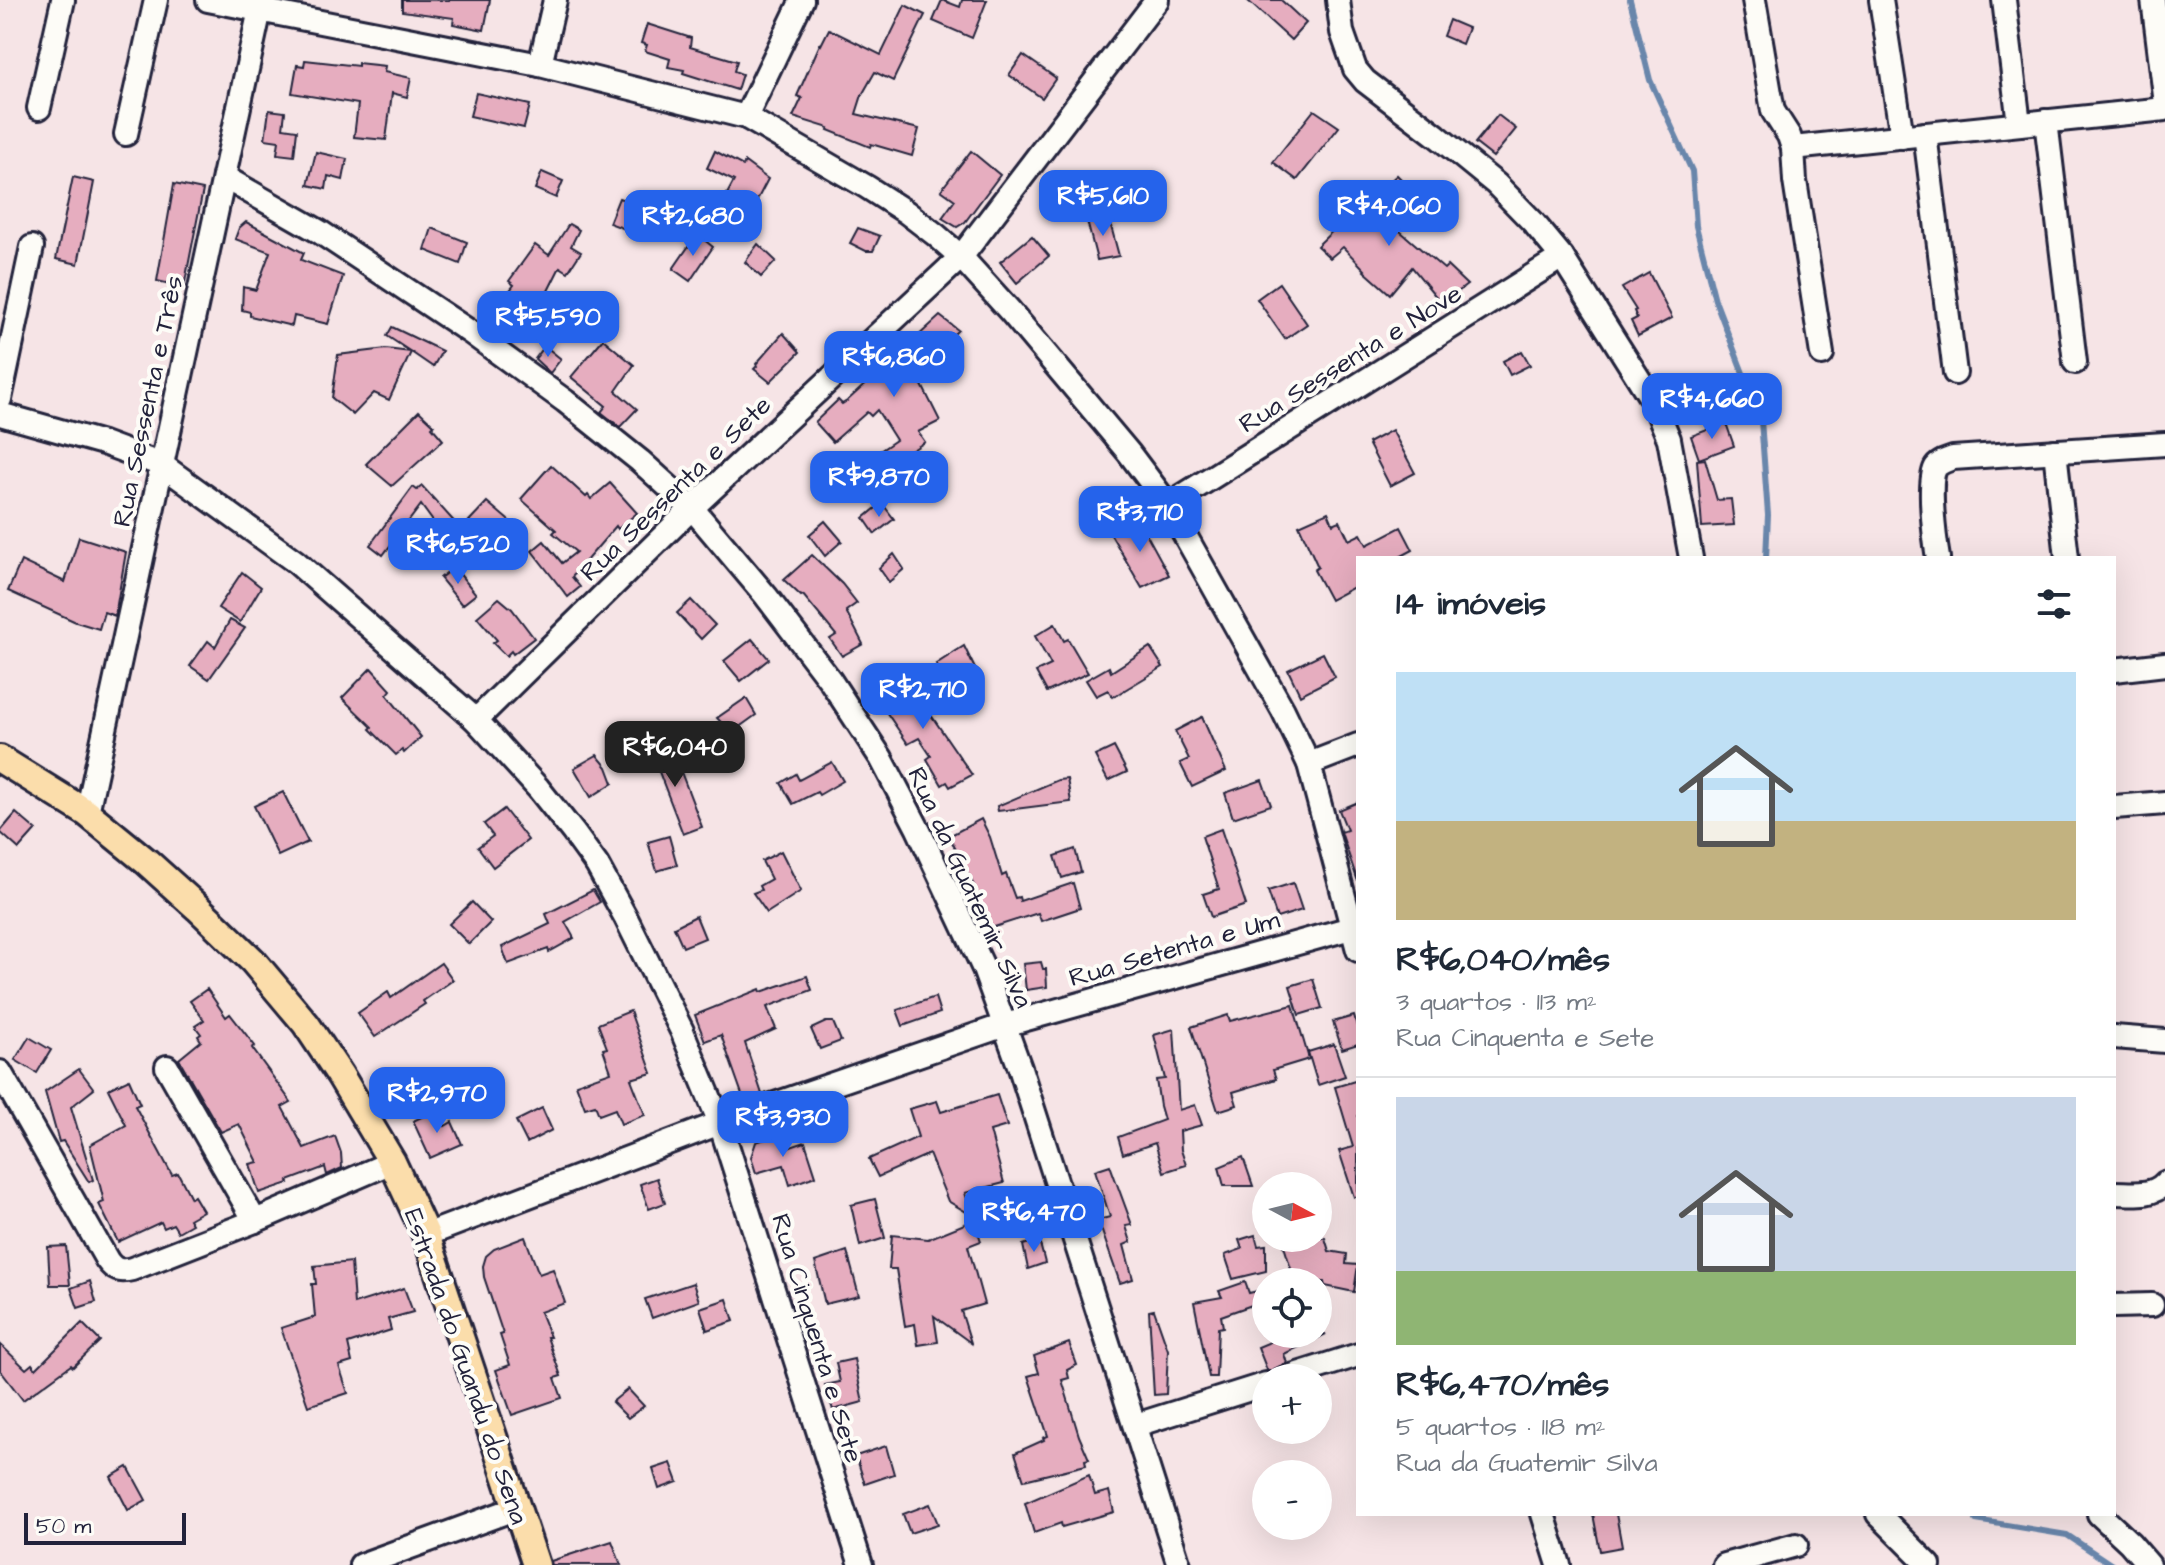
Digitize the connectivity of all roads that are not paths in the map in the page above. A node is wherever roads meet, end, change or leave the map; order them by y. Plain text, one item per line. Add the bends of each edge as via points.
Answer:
1 (63, 0) edge
2 (156, 0) edge
3 (208, 0) edge
4 (555, 0) edge
5 (802, 0) edge
6 (1157, 0) edge
7 (1338, 0) edge
8 (1754, 0) edge
9 (1881, 0) edge
10 (2004, 0) edge
11 (2153, 0) edge
12 (261, 6) edge
13 (540, 65) junction
14 (2165, 96) edge
15 (39, 108) dead end
16 (2165, 109) edge
17 (746, 117) junction
18 (2046, 121) junction
19 (2019, 124) junction
20 (126, 134) dead end
21 (1913, 135) junction
22 (1793, 148) junction
23 (224, 177) junction
24 (32, 247) dead end
25 (961, 257) junction
26 (1562, 257) junction
27 (1822, 354) dead end
28 (2075, 362) dead end
29 (1955, 373) dead end
30 (0, 399) edge
31 (0, 414) edge
32 (2165, 444) edge
33 (2055, 451) junction
34 (162, 465) junction
35 (1168, 505) junction
36 (692, 508) junction
37 (1691, 556) edge
38 (1938, 556) edge
39 (2067, 556) edge
40 (2165, 664) edge
41 (2116, 670) edge
42 (476, 720) junction
43 (1356, 746) edge
44 (0, 759) edge
45 (1309, 764) junction
46 (2165, 803) edge
47 (2116, 807) edge
48 (87, 813) junction
49 (1351, 928) junction
50 (1356, 944) edge
51 (1005, 1025) junction
52 (2116, 1037) edge
53 (2165, 1041) edge
54 (167, 1067) dead end
55 (0, 1072) edge
56 (720, 1123) junction
57 (392, 1162) junction
58 (2165, 1183) edge
59 (2116, 1193) edge
60 (255, 1221) junction
61 (426, 1235) junction
62 (2152, 1305) dead end
63 (2116, 1306) edge
64 (1356, 1356) edge
65 (1329, 1364) edge
66 (1252, 1388) edge
67 (1136, 1425) junction
68 (517, 1508) junction
69 (1544, 1516) edge
70 (1879, 1516) edge
71 (2101, 1516) edge
72 (1796, 1545) dead end
73 (361, 1565) edge
74 (536, 1565) edge
75 (861, 1565) edge
76 (1179, 1565) edge
77 (1559, 1565) edge
78 (1724, 1565) edge
79 (1929, 1565) edge
80 (2149, 1565) edge

1 - 15 street
2 - 20 street
3 - 12 street
4 - 13 street
5 - 17 street
6 - 25 street, Rua Sessenta e Sete
7 - 26 street via 1348,54 1365,81 1496,184
8 - 22 street via 1773,111
9 - 21 street
10 - 19 street
11 - 14 street
12 - 13 street
12 - 23 street, Rua Sessenta e Três
13 - 17 street
16 - 18 street
17 - 25 street via 906,212
18 - 19 street
18 - 28 street
19 - 21 street
21 - 22 street
21 - 29 street
22 - 27 street
23 - 34 street, Rua Sessenta e Três
23 - 36 street, Rua da Guatemir Silva via 320,232 470,332 627,451
24 - 30 street
25 - 35 street
25 - 36 street, Rua Sessenta e Sete
26 - 35 street, Rua Sessenta e Nove
26 - 37 street via 1663,421
31 - 34 street, Rua Cinquenta e Sete
32 - 33 street
33 - 38 street via 1953,458 1937,465 1932,486
33 - 39 street
34 - 42 street, Rua Cinquenta e Sete via 296,562
34 - 48 street, Rua Sessenta e Três
35 - 45 street
36 - 42 street, Rua Sessenta e Sete
36 - 51 street, Rua da Guatemir Silva via 830,680 881,758 977,954
40 - 41 street
42 - 56 street, Rua Cinquenta e Sete via 538,788 597,865 682,1031
43 - 45 street
44 - 48 main road, Estrada do Guandu do Sena
45 - 49 street
46 - 47 street
48 - 57 main road, Estrada do Guandu do Sena via 253,961 306,1024
49 - 50 street
49 - 51 street, Rua Setenta e Um
51 - 56 street, Rua Setenta e Um
51 - 67 street, Rua da Guatemir Silva
52 - 53 street
54 - 60 street
55 - 60 street via 107,1260 117,1269 132,1269
56 - 61 street, Rua Setenta e Um
56 - 75 street, Rua Cinquenta e Sete
57 - 60 street
57 - 61 main road, Estrada do Guandu do Sena
58 - 59 street via 2147,1193
61 - 68 main road, Estrada do Guandu do Sena
62 - 63 street
64 - 65 street
66 - 67 street
67 - 76 street, Rua da Guatemir Silva
68 - 73 street
68 - 74 main road, Estrada do Guandu do Sena
69 - 77 street
70 - 79 street
71 - 80 street
72 - 78 street

